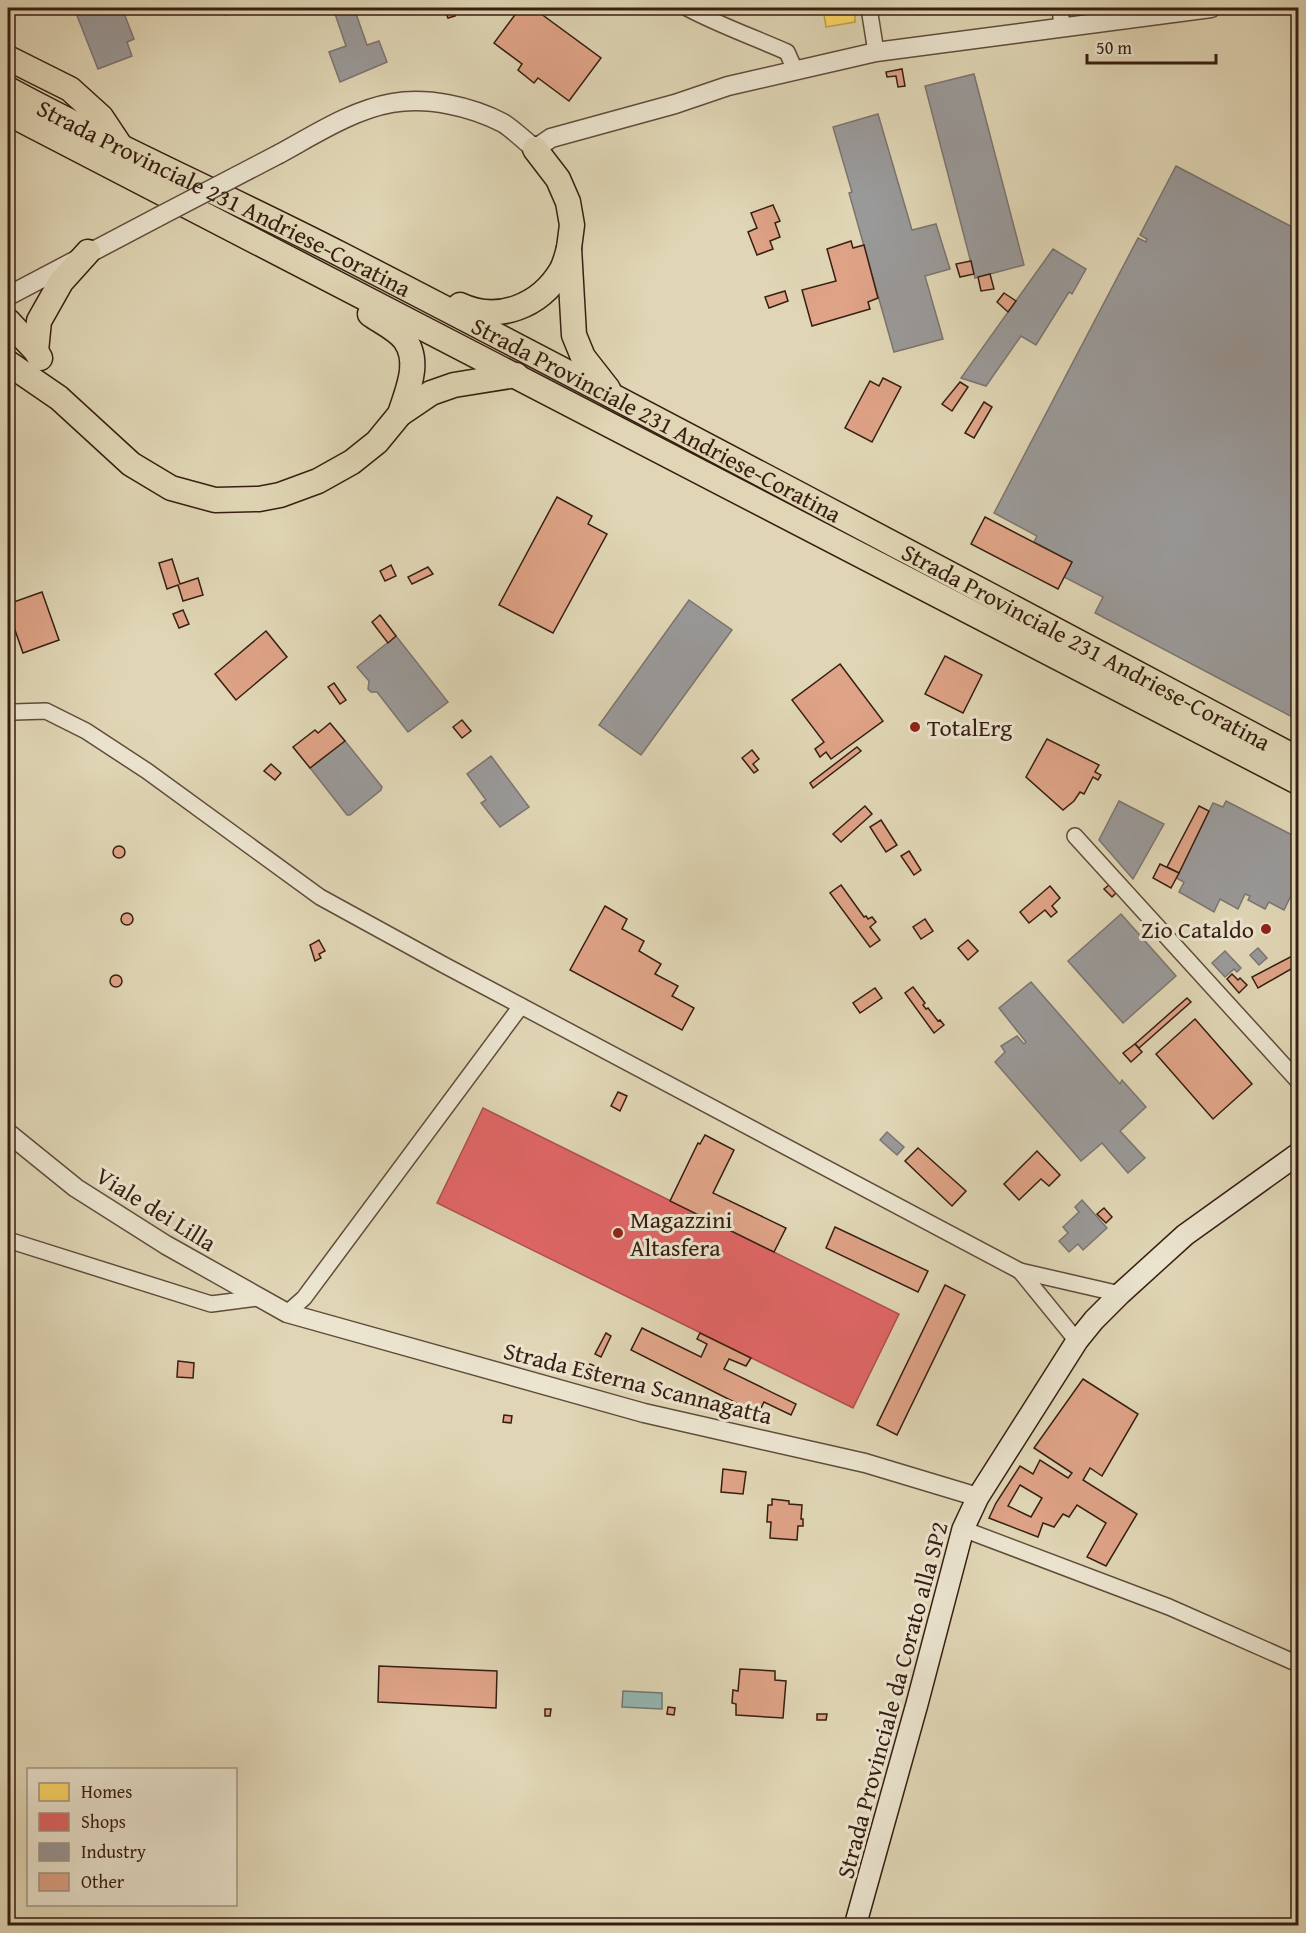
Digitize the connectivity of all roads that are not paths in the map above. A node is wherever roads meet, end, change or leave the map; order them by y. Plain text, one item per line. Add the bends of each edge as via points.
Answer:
1 (687, 8) edge
2 (869, 8) edge
3 (1060, 8) edge
4 (1211, 8) edge
5 (1062, 27) junction
6 (876, 52) junction
7 (8, 58) edge
8 (795, 70) junction
9 (8, 89) edge
10 (8, 113) edge
11 (123, 149) junction
12 (535, 149) junction
13 (569, 249) junction
14 (87, 252) junction
15 (336, 252) junction
16 (339, 284) junction
17 (8, 296) edge
18 (8, 321) edge
19 (36, 351) junction
20 (8, 363) edge
21 (516, 375) junction
22 (613, 396) junction
23 (59, 398) junction
24 (400, 414) junction
25 (8, 714) edge
26 (1299, 759) edge
27 (1299, 782) edge
28 (1075, 836) dead end
29 (521, 1006) junction
30 (1299, 1081) edge
31 (8, 1133) edge
32 (1299, 1155) edge
33 (8, 1240) edge
34 (1020, 1271) junction
35 (1120, 1294) junction
36 (258, 1298) junction
37 (287, 1313) junction
38 (1077, 1341) junction
39 (978, 1497) junction
40 (963, 1529) junction
41 (1299, 1664) edge
42 (855, 1926) edge

1 - 8 street via 787,52
2 - 6 street
3 - 5 street
4 - 5 street
5 - 6 street
6 - 8 street
7 - 11 highway via 70,89 101,117
8 - 12 street via 551,138
9 - 11 highway, Strada Provinciale 231 Andriese-Coratina
10 - 16 highway, Strada Provinciale 231 Andriese-Coratina
11 - 15 highway, Strada Provinciale 231 Andriese-Coratina
12 - 13 highway via 558,179 568,202 572,225
12 - 14 street, bridge via 504,124 464,108 429,102 392,103 352,116
13 - 15 highway via 561,270 531,302 511,311 489,314 466,307 353,251
13 - 22 highway via 574,335 583,357
14 - 17 street
14 - 19 highway via 61,282 39,321
15 - 22 highway, Strada Provinciale 231 Andriese-Coratina
16 - 21 highway, Strada Provinciale 231 Andriese-Coratina
16 - 24 highway via 346,298 405,340 411,353 412,375
18 - 19 highway
19 - 23 highway
20 - 23 highway
21 - 24 highway via 454,385 431,393
21 - 27 highway, Strada Provinciale 231 Andriese-Coratina
22 - 26 highway, Strada Provinciale 231 Andriese-Coratina
23 - 24 highway via 131,464 171,488 215,500 259,499 318,481 377,442
25 - 29 street via 46,711 86,731 320,897
28 - 30 street
29 - 34 street
29 - 37 street via 304,1298
31 - 36 street, Viale dei Lilla via 76,1188
32 - 35 main road, Strada Provinciale da Corato alla SP2 via 1185,1235
33 - 36 street via 211,1304
34 - 35 street
34 - 38 street
35 - 38 main road, Strada Provinciale da Corato alla SP2
36 - 37 street, Viale dei Lilla
37 - 39 street, Strada Esterna Scannagatta via 644,1413 865,1463
38 - 39 main road, Strada Provinciale da Corato alla SP2
39 - 40 main road, Strada Provinciale da Corato alla SP2
40 - 41 street via 1169,1607
40 - 42 main road, Strada Provinciale da Corato alla SP2

